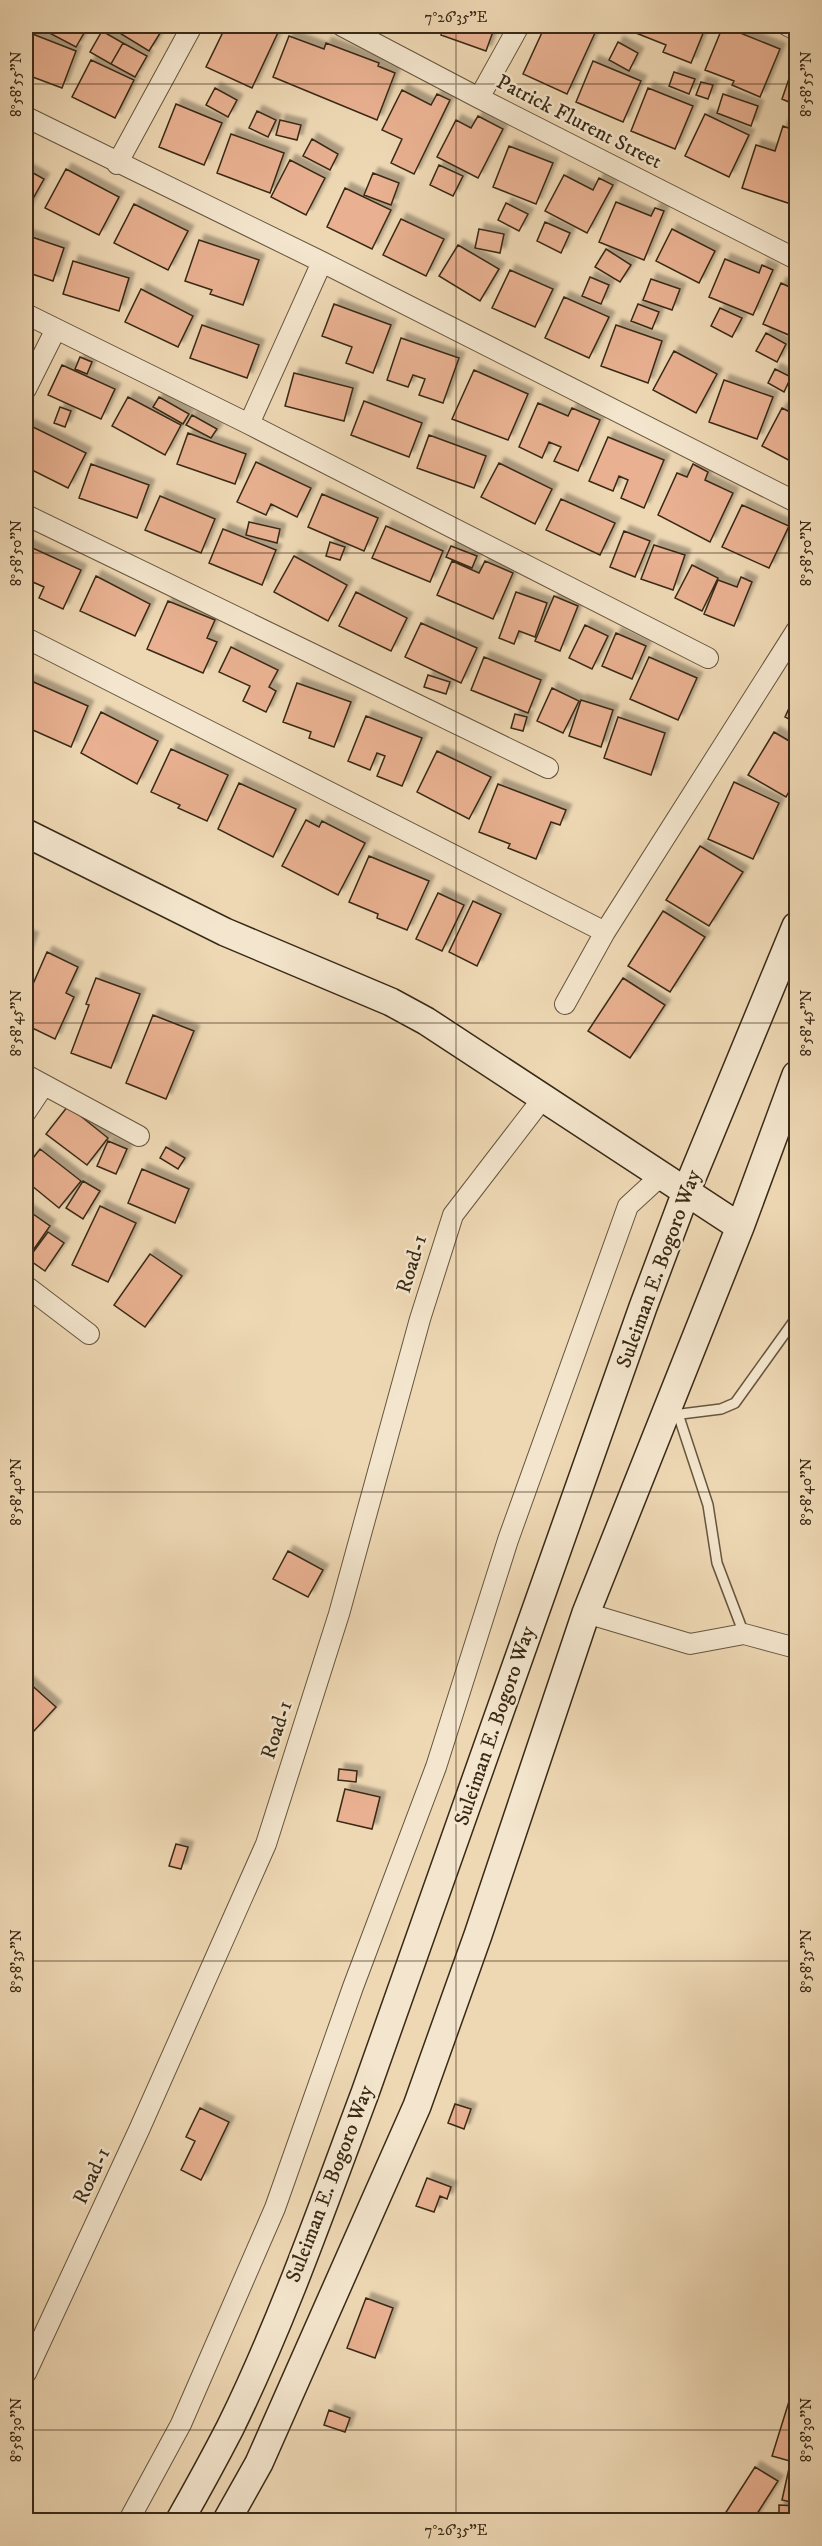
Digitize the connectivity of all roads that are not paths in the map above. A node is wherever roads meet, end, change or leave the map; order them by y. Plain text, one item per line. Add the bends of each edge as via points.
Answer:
1 (192, 26) edge
2 (342, 26) edge
3 (519, 26) edge
4 (788, 26) edge
5 (796, 30) edge
6 (478, 98) junction
7 (26, 117) edge
8 (117, 164) junction
9 (796, 259) edge
10 (322, 262) junction
11 (26, 314) edge
12 (56, 329) junction
13 (26, 389) edge
14 (249, 424) junction
15 (796, 502) edge
16 (26, 516) edge
17 (796, 631) edge
18 (26, 638) edge
19 (708, 658) dead end
20 (548, 768) dead end
21 (26, 833) edge
22 (796, 926) edge
23 (604, 932) junction
24 (565, 1004) dead end
25 (26, 1075) edge
26 (796, 1075) edge
27 (44, 1085) junction
28 (543, 1098) junction
29 (26, 1112) edge
30 (139, 1136) dead end
31 (675, 1184) junction
32 (740, 1227) junction
33 (26, 1286) edge
34 (796, 1318) edge
35 (88, 1334) dead end
36 (671, 1415) junction
37 (586, 1613) junction
38 (744, 1634) junction
39 (796, 1648) edge
40 (26, 2373) edge
41 (129, 2520) edge
42 (180, 2520) edge
43 (227, 2520) edge

1 - 8 street
2 - 6 street, Patrick Flurent Street
3 - 6 street
4 - 5 street
6 - 9 street, Patrick Flurent Street
7 - 8 street
8 - 10 street
10 - 14 street
10 - 15 street
11 - 12 street
12 - 13 street
12 - 14 street
14 - 19 street
16 - 20 street
17 - 23 street
18 - 23 street
21 - 28 street via 225,932 391,1002
22 - 31 street, Suleiman E. Bogoro Way
23 - 24 street
25 - 27 street
26 - 32 street, Suleiman E. Bogoro Way via 788,1106
27 - 29 street
27 - 30 street
28 - 31 street
28 - 40 street, Road-1 via 453,1215 420,1319 339,1614 266,1844
31 - 32 street
31 - 41 street via 652,1183 628,1206 508,1540 436,1767 275,2208 181,2424
31 - 42 street, Suleiman E. Bogoro Way via 643,1307 323,2207 230,2428
32 - 36 street, Suleiman E. Bogoro Way
33 - 35 street
34 - 36 lane via 735,1403 721,1409
36 - 37 street, Suleiman E. Bogoro Way
36 - 38 lane via 708,1505 717,1563
37 - 38 street via 690,1644
37 - 43 street, Suleiman E. Bogoro Way via 417,2106 259,2463
38 - 39 street

